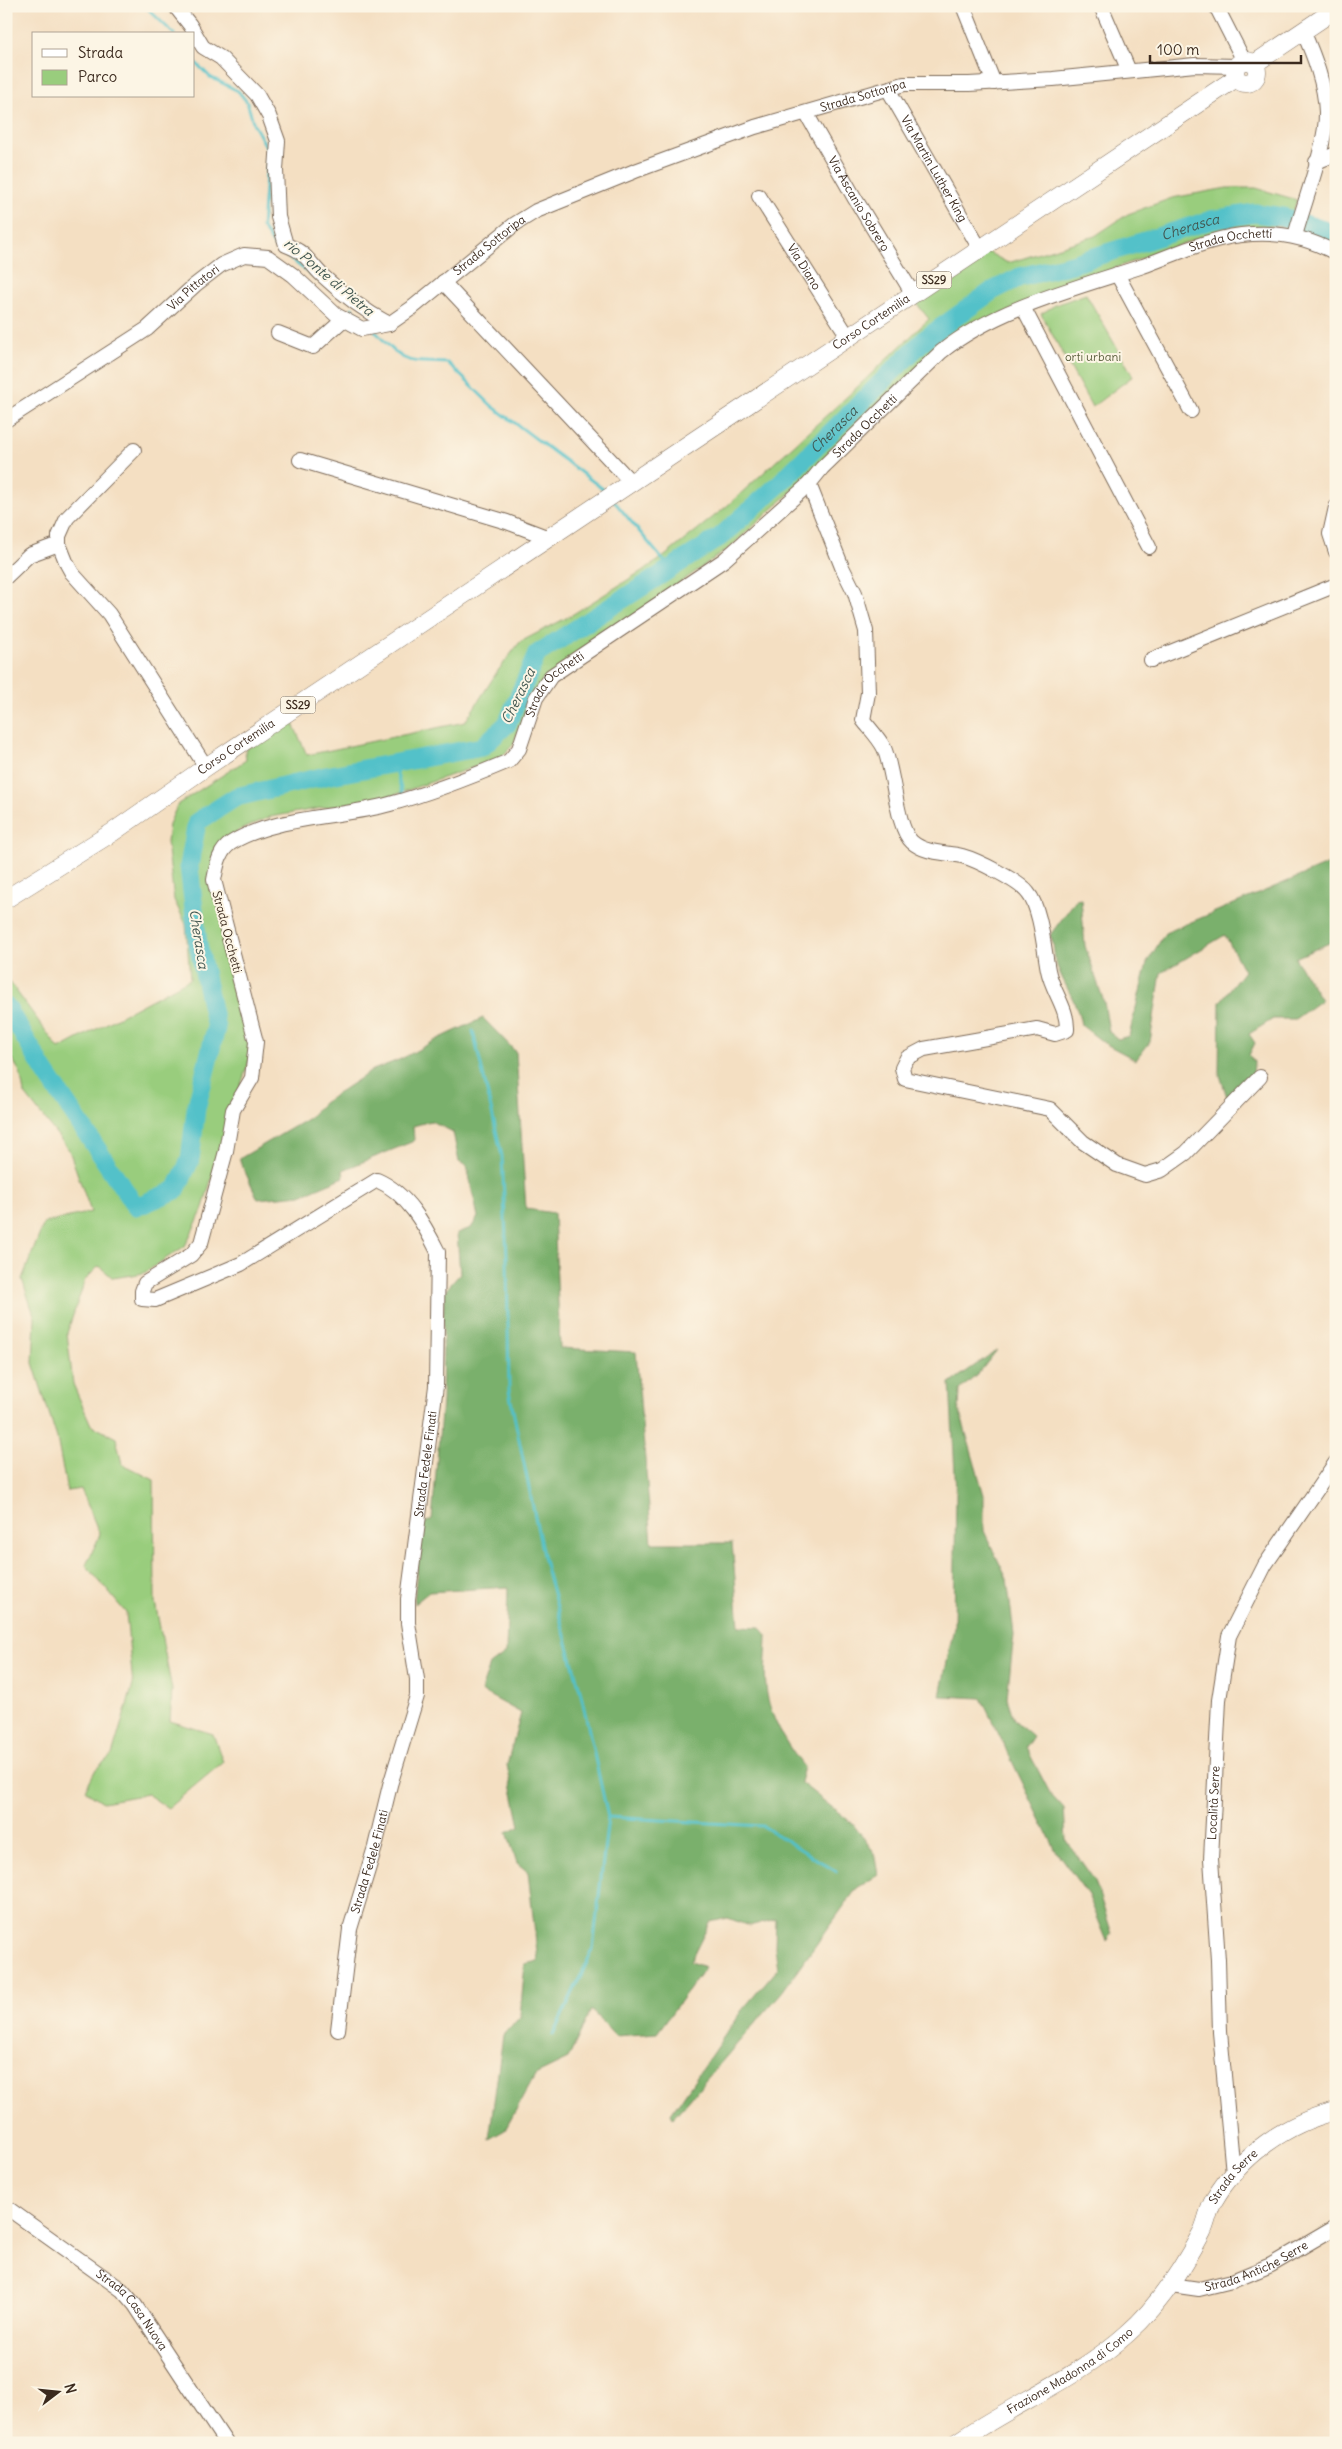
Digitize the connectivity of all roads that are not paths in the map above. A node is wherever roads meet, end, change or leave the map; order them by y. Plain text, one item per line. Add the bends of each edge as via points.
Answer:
1 (175, 6) edge
2 (963, 6) edge
3 (1101, 6) edge
4 (1216, 6) edge
5 (1334, 8) edge
6 (1303, 31) junction
7 (194, 32) edge
8 (195, 33) edge
9 (1242, 68) junction
10 (1129, 71) junction
11 (994, 83) junction
12 (888, 89) junction
13 (806, 113) junction
14 (1336, 154) edge
15 (1316, 162) junction
16 (759, 196) dead end
17 (1296, 236) junction
18 (980, 249) junction
19 (1336, 253) edge
20 (1117, 274) junction
21 (443, 282) junction
22 (913, 294) junction
23 (1022, 307) junction
24 (344, 319) junction
25 (383, 325) junction
26 (278, 333) dead end
27 (849, 338) junction
28 (1191, 411) dead end
29 (6, 420) edge
30 (134, 450) dead end
31 (300, 460) dead end
32 (631, 482) junction
33 (809, 484) junction
34 (1336, 507) edge
35 (548, 538) junction
36 (59, 544) junction
37 (1149, 547) dead end
38 (1336, 552) edge
39 (6, 577) edge
40 (1336, 585) edge
41 (1151, 660) dead end
42 (206, 767) junction
43 (6, 899) edge
44 (1260, 1076) dead end
45 (142, 1299) joint
46 (1336, 1462) edge
47 (338, 2030) dead end
48 (1336, 2111) edge
49 (1233, 2173) junction
50 (6, 2207) edge
51 (1336, 2227) edge
52 (1171, 2285) junction
53 (226, 2443) edge
54 (956, 2443) edge

1 - 7 street
2 - 11 street
3 - 10 street
4 - 9 street
5 - 6 main road, Corso Cortemilia / SS29
6 - 9 main road, Corso Cortemilia / SS29
6 - 15 street via 1316,60 1326,113
8 - 25 street via 203,46 221,58 257,95 268,116 278,141 278,217 286,245 302,251 322,276
9 - 10 street, Strada Sottoripa via 1195,65
9 - 18 main road, Corso Cortemilia / SS29
10 - 11 street, Strada Sottoripa
11 - 12 street, Strada Sottoripa via 904,84
12 - 13 street, Strada Sottoripa
12 - 18 street, Via Martin Luther King
13 - 21 street, Strada Sottoripa via 755,127 536,211
13 - 22 street, Via Ascanio Sobrero
14 - 15 street
15 - 17 street
16 - 27 street, Via Diano
17 - 19 street, Strada Occhetti
17 - 20 street, Strada Occhetti via 1273,233 1224,238
18 - 22 main road, Corso Cortemilia / SS29
20 - 23 street, Strada Occhetti
20 - 28 street
21 - 25 street, Strada Sottoripa via 412,308
21 - 32 street
22 - 27 main road, Corso Cortemilia / SS29
23 - 33 street, Strada Occhetti via 961,336 941,352
23 - 37 street
24 - 25 street, Via Pittatori via 363,329
24 - 26 street via 313,347
24 - 29 street, Via Pittatori via 268,258 244,255 221,265 147,329
27 - 32 main road, Corso Cortemilia / SS29
30 - 36 street via 67,518 60,531
31 - 35 street via 507,522
32 - 35 main road, Corso Cortemilia / SS29
33 - 44 street via 855,593 866,631 868,694 863,720 884,747 899,815 911,841 933,853 962,856 997,871 1028,892 1036,909 1050,980 1068,1017 1067,1030 1055,1034 1037,1029 924,1048 907,1058 902,1068 905,1079 1050,1109 1084,1142 1117,1165 1145,1175 1162,1170 1186,1153
33 - 45 street, Strada Occhetti via 724,560 551,676 536,698 519,749 509,761 390,804 279,825 245,836 229,844 219,856 214,880 256,1042 256,1060 252,1078 233,1110 224,1160 201,1243 191,1255 145,1283
34 - 38 street via 1330,534
35 - 42 main road, Corso Cortemilia / SS29
36 - 39 street via 29,555
36 - 42 street via 72,573 109,614
40 - 41 street
42 - 43 main road, Corso Cortemilia / SS29 via 113,832
45 - 47 street, Strada Fedele Finati via 155,1300 241,1264 377,1180 388,1184 404,1198 430,1234 438,1252 436,1386 408,1599 417,1696 350,1929
46 - 49 street, Località Serre via 1265,1565 1229,1636 1220,1690 1210,1859 1220,2032
48 - 49 main road, Strada Serre via 1273,2137
49 - 52 main road, Strada Serre via 1213,2202 1202,2231
50 - 53 street, Strada Casa Nuova via 122,2290 136,2305
51 - 52 street, Strada Antiche Serre via 1271,2265 1232,2281 1199,2290
52 - 54 main road, Frazione Madonna di Como via 1129,2332 1082,2369 990,2419

